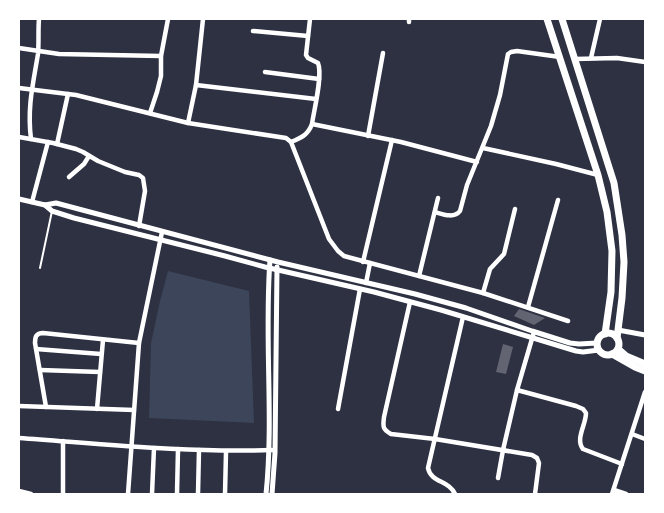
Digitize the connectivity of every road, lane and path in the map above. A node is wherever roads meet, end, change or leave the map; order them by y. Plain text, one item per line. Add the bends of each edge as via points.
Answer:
1 (38, 19) edge
2 (168, 19) edge
3 (203, 19) edge
4 (310, 19) edge
5 (547, 19) edge
6 (562, 19) edge
7 (600, 19) edge
8 (253, 30) dead end
9 (308, 36) junction
10 (19, 48) edge
11 (38, 51) junction
12 (384, 53) dead end
13 (161, 56) junction
14 (560, 58) junction
15 (575, 58) junction
16 (591, 58) junction
17 (645, 62) edge
18 (265, 72) dead end
19 (319, 79) junction
20 (196, 85) junction
21 (19, 88) edge
22 (32, 89) junction
23 (68, 94) junction
24 (316, 98) junction
25 (150, 113) junction
26 (188, 123) junction
27 (312, 124) junction
28 (368, 136) junction
29 (19, 137) edge
30 (31, 139) junction
31 (392, 140) junction
32 (48, 142) junction
33 (291, 142) junction
34 (57, 144) junction
35 (483, 148) junction
36 (89, 156) junction
37 (477, 162) junction
38 (598, 175) junction
39 (69, 177) dead end
40 (438, 198) dead end
41 (19, 199) edge
42 (558, 200) dead end
43 (32, 202) junction
44 (45, 205) junction
45 (515, 209) dead end
46 (52, 211) junction
47 (435, 212) junction
48 (139, 226) junction
49 (162, 232) junction
50 (160, 240) junction
51 (270, 260) junction
52 (278, 262) junction
53 (364, 262) junction
54 (370, 263) junction
55 (40, 268) dead end
56 (270, 268) junction
57 (277, 270) junction
58 (419, 276) junction
59 (366, 283) junction
60 (360, 289) junction
61 (483, 293) junction
62 (410, 302) junction
63 (528, 307) junction
64 (463, 317) junction
65 (568, 321) dead end
66 (618, 330) junction
67 (534, 332) junction
68 (605, 334) junction
69 (645, 335) edge
70 (532, 338) junction
71 (617, 338) junction
72 (103, 340) junction
73 (139, 343) junction
74 (598, 347) junction
75 (36, 349) junction
76 (618, 349) junction
77 (101, 354) junction
78 (612, 354) junction
79 (645, 364) edge
80 (40, 370) junction
81 (645, 371) edge
82 (100, 372) junction
83 (517, 390) junction
84 (645, 392) edge
85 (272, 405) junction
86 (19, 406) edge
87 (46, 407) junction
88 (97, 409) junction
89 (338, 409) dead end
90 (134, 410) junction
91 (632, 434) junction
92 (19, 438) edge
93 (435, 439) junction
94 (645, 439) edge
95 (63, 441) junction
96 (131, 446) junction
97 (154, 448) junction
98 (178, 449) junction
99 (199, 450) junction
100 (272, 450) junction
101 (503, 450) junction
102 (226, 452) junction
103 (622, 464) junction
104 (498, 478) dead end
105 (19, 491) edge
106 (613, 492) edge
107 (31, 494) edge
108 (63, 494) edge
109 (128, 494) edge
110 (152, 494) edge
111 (177, 494) edge
112 (198, 494) edge
113 (225, 494) edge
114 (266, 494) edge
115 (272, 494) edge
116 (455, 494) edge
117 (536, 494) edge
118 (626, 494) edge

1 - 11 street
2 - 13 street
3 - 20 street
4 - 9 street
5 - 14 highway
6 - 15 highway
7 - 16 street
8 - 9 street
9 - 19 street via 306,55 318,63
10 - 11 street
11 - 13 street
11 - 22 street
12 - 28 street
13 - 25 street via 161,76
14 - 35 street via 517,51 508,54 500,95
14 - 38 highway
15 - 16 street
15 - 66 highway via 614,183 624,262
16 - 17 street
18 - 19 street
19 - 24 street
20 - 24 street
20 - 26 street
21 - 22 street
22 - 23 street
22 - 30 street
23 - 25 street
23 - 34 street
24 - 27 street
25 - 26 street
26 - 33 street via 279,136
27 - 28 street
27 - 33 street via 306,135
28 - 31 street
29 - 30 street
30 - 32 street
31 - 37 street
31 - 53 street
32 - 34 street
32 - 43 street
33 - 53 street via 329,239 344,256
34 - 36 street
35 - 37 street
35 - 38 street
36 - 39 street
36 - 48 street via 144,178
37 - 47 street via 464,191 460,212 450,215
38 - 68 highway via 612,251
40 - 47 street
41 - 43 street
42 - 63 street
43 - 44 street
44 - 46 street
44 - 48 street via 56,203
45 - 61 street via 504,254 490,270
46 - 50 street
46 - 55 lane
47 - 58 street
48 - 49 street
49 - 50 street
49 - 51 street
50 - 56 street
50 - 73 street
51 - 52 street
51 - 56 street
52 - 57 street
52 - 59 street
53 - 54 street
54 - 58 street
54 - 59 street
56 - 57 street
56 - 85 street via 268,323
57 - 60 street
57 - 85 street
58 - 61 street
59 - 67 street via 466,308
60 - 62 street
60 - 89 street
61 - 63 street
62 - 64 street
62 - 93 street via 383,426 391,434
63 - 65 street
64 - 70 street
64 - 93 street
66 - 69 street
66 - 71 highway
67 - 70 street
67 - 74 street
68 - 71 highway via 610,333
68 - 74 highway via 599,338
70 - 74 street via 576,352
70 - 83 street
71 - 76 highway
72 - 73 street
72 - 75 street via 39,333 35,338
72 - 77 street
73 - 90 street
74 - 78 highway via 604,354
75 - 77 street
75 - 80 street
76 - 78 highway
76 - 79 highway
77 - 82 street
78 - 81 highway
80 - 82 street
80 - 87 street
82 - 88 street
83 - 101 street
83 - 103 street via 582,409 586,420 580,446
84 - 91 street
85 - 100 street
86 - 87 street
87 - 88 street
88 - 90 street
90 - 96 street
91 - 94 street
91 - 103 street
92 - 95 street
93 - 101 street
93 - 116 street via 429,473 448,484
95 - 96 street
95 - 108 street
96 - 97 street
96 - 109 street
97 - 98 street
97 - 110 street
98 - 99 street
98 - 111 street
99 - 102 street
99 - 112 street
100 - 102 street
100 - 114 street
100 - 115 street
101 - 104 street
101 - 117 street via 538,458
102 - 113 street
103 - 106 street
105 - 107 street
106 - 118 street

